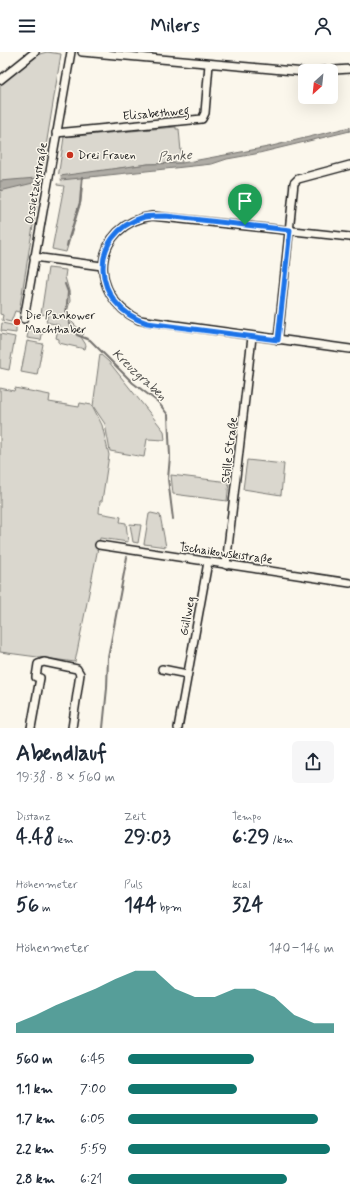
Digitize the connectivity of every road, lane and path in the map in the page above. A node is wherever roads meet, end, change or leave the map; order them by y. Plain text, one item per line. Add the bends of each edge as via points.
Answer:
1 (34, 52) edge
2 (71, 52) edge
3 (82, 52) edge
4 (209, 64) junction
5 (338, 70) edge
6 (350, 70) edge
7 (298, 71) edge
8 (0, 80) edge
9 (56, 133) junction
10 (350, 165) edge
11 (290, 230) junction
12 (350, 237) edge
13 (34, 257) junction
14 (102, 266) junction
15 (24, 319) dead end
16 (252, 337) junction
17 (278, 340) junction
18 (350, 349) edge
19 (99, 545) dead end
20 (208, 562) junction
21 (226, 565) junction
22 (350, 583) edge
23 (162, 669) dead end
24 (187, 674) junction
25 (31, 728) edge
26 (72, 728) edge
27 (178, 728) edge

1 - 8 street
2 - 9 street, Ossietzkystraße
3 - 4 street
4 - 7 street
4 - 9 street, Elisabethweg via 205,113 202,119
5 - 6 street
9 - 13 street, Ossietzkystraße
10 - 11 street via 296,180
11 - 12 street
11 - 14 street via 166,216 145,217 127,226 115,236 108,247
11 - 17 street
13 - 14 street
13 - 15 street, Ossietzkystraße
14 - 16 street via 104,281 111,297 123,311 139,320
16 - 17 street
16 - 21 street, Stille Straße
17 - 18 street
19 - 20 street, Tschaikowskistraße
20 - 21 street, Tschaikowskistraße
20 - 24 street, Güllweg
21 - 22 street, Tschaikowskistraße
23 - 24 street
24 - 27 street, Güllweg
25 - 26 street via 40,678 36,677 40,663 76,668 80,674

